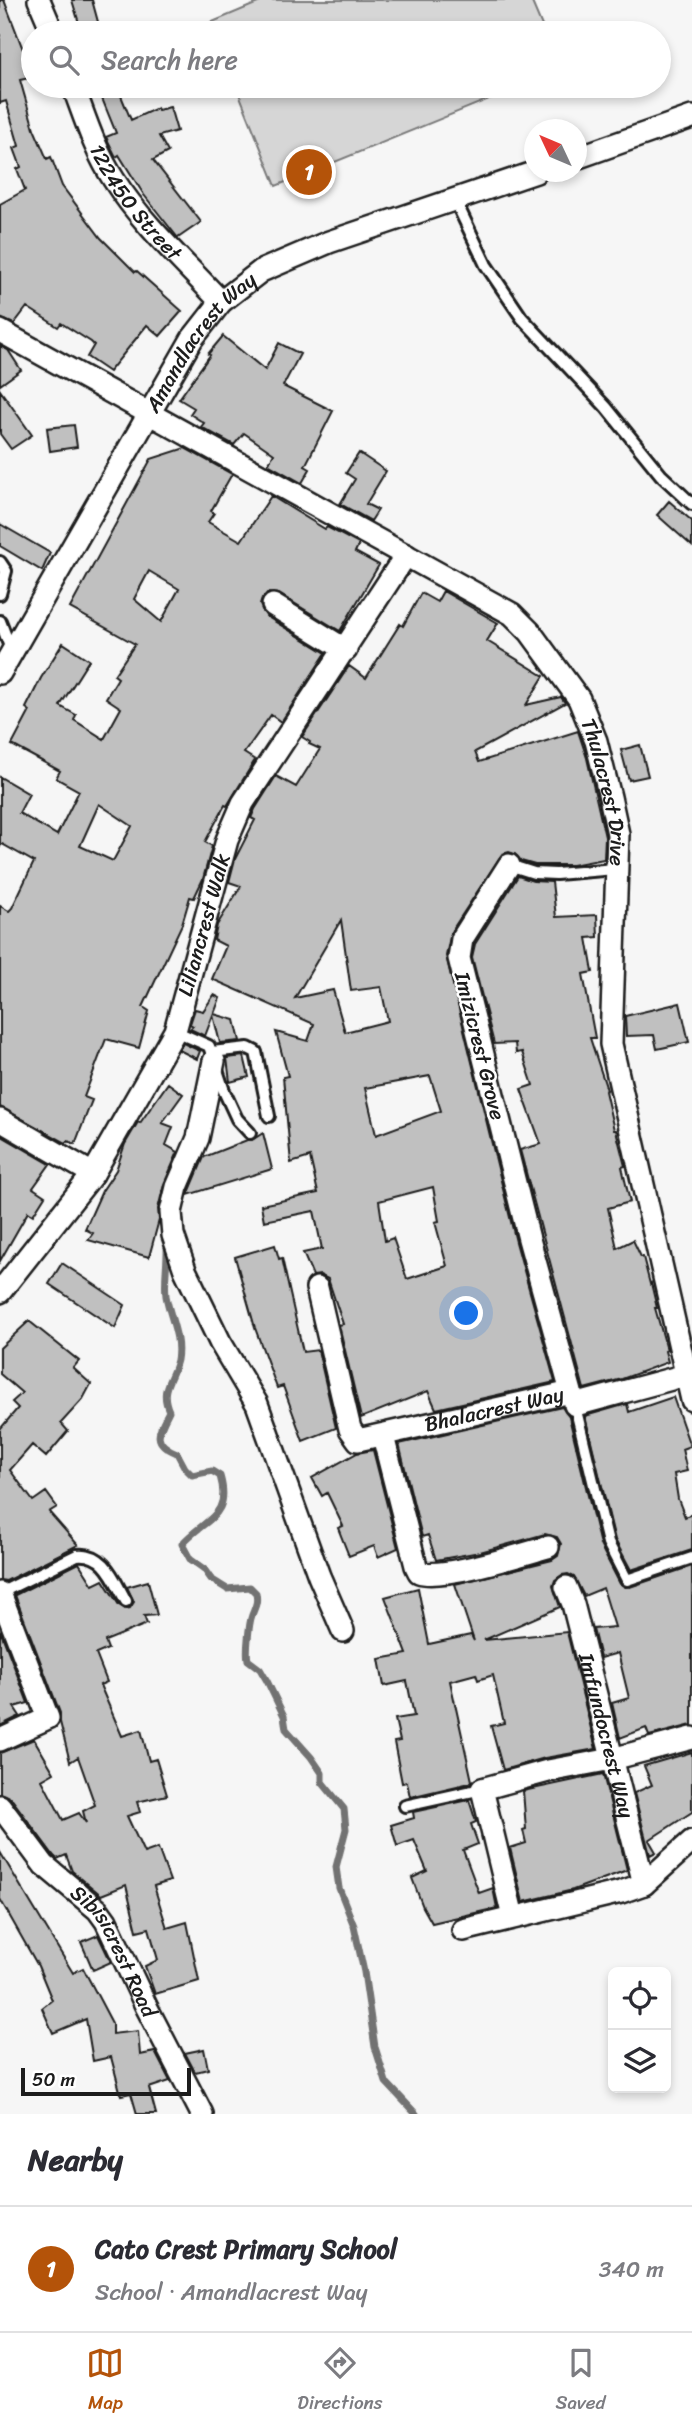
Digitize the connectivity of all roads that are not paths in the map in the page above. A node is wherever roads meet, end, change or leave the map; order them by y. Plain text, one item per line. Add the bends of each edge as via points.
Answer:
1 (38, 0) edge
2 (48, 21) edge
3 (78, 98) edge
4 (692, 117) edge
5 (587, 154) edge
6 (524, 176) edge
7 (455, 200) junction
8 (221, 302) junction
9 (0, 331) edge
10 (150, 413) junction
11 (692, 504) edge
12 (406, 555) junction
13 (0, 562) edge
14 (0, 594) edge
15 (274, 605) dead end
16 (0, 621) edge
17 (346, 650) junction
18 (12, 652) junction
19 (0, 673) edge
20 (509, 865) joint
21 (615, 869) junction
22 (175, 1031) junction
23 (213, 1057) junction
24 (270, 1116) dead end
25 (0, 1120) edge
26 (250, 1133) dead end
27 (93, 1174) junction
28 (529, 1239) joint
29 (317, 1288) dead end
30 (0, 1292) edge
31 (686, 1375) junction
32 (573, 1399) junction
33 (692, 1400) edge
34 (383, 1436) junction
35 (548, 1547) dead end
36 (692, 1558) edge
37 (566, 1587) dead end
38 (0, 1593) edge
39 (125, 1601) dead end
40 (342, 1631) dead end
41 (692, 1738) edge
42 (0, 1740) edge
43 (612, 1759) junction
44 (482, 1789) junction
45 (0, 1806) edge
46 (405, 1806) dead end
47 (692, 1841) edge
48 (644, 1884) junction
49 (513, 1917) junction
50 (463, 1930) dead end
51 (202, 2114) edge

1 - 2 street
3 - 8 street, 122450 Street via 114,181
4 - 5 street
6 - 7 street, Amandlacrest Way
7 - 8 street, Amandlacrest Way via 329,242 261,271
7 - 11 lane via 486,265 522,318
8 - 10 street, Amandlacrest Way via 192,339
9 - 10 street, Thulacrest Drive
10 - 12 street, Thulacrest Drive
10 - 18 street, Amandlacrest Way
12 - 17 street, Liliancrest Walk
12 - 21 street, Thulacrest Drive via 512,614 579,699 596,741 618,834
13 - 14 lane via 6,570
15 - 17 street
16 - 18 lane
17 - 22 street, Liliancrest Walk via 243,803 227,840
18 - 19 street, Amandlacrest Way
20 - 21 lane via 545,874
20 - 28 street, Imizicrest Grove via 463,939 459,958
21 - 31 street, Thulacrest Drive via 611,1044
22 - 23 lane via 202,1041
22 - 27 street, Liliancrest Walk
23 - 24 lane via 248,1048 256,1052
23 - 26 lane via 237,1119
23 - 40 street via 198,1138 171,1212 173,1234 220,1342 257,1404
25 - 27 street
27 - 30 street, Liliancrest Walk
28 - 32 street, Bhalacrest Way
29 - 34 street, Bhalacrest Way via 351,1433 358,1440
31 - 32 street
31 - 33 street, Thulacrest Drive
32 - 34 street, Bhalacrest Way
32 - 36 lane via 608,1543 627,1580
34 - 35 street via 419,1572 476,1566
37 - 43 street, Imfundocrest Way
38 - 39 lane via 87,1554 108,1570
38 - 42 street via 48,1718
41 - 43 street
43 - 44 street
43 - 48 street, Imfundocrest Way
44 - 46 lane
44 - 49 street
45 - 51 street, Sibisicrest Road via 44,1865 106,1921
47 - 48 street
48 - 49 street
49 - 50 street

